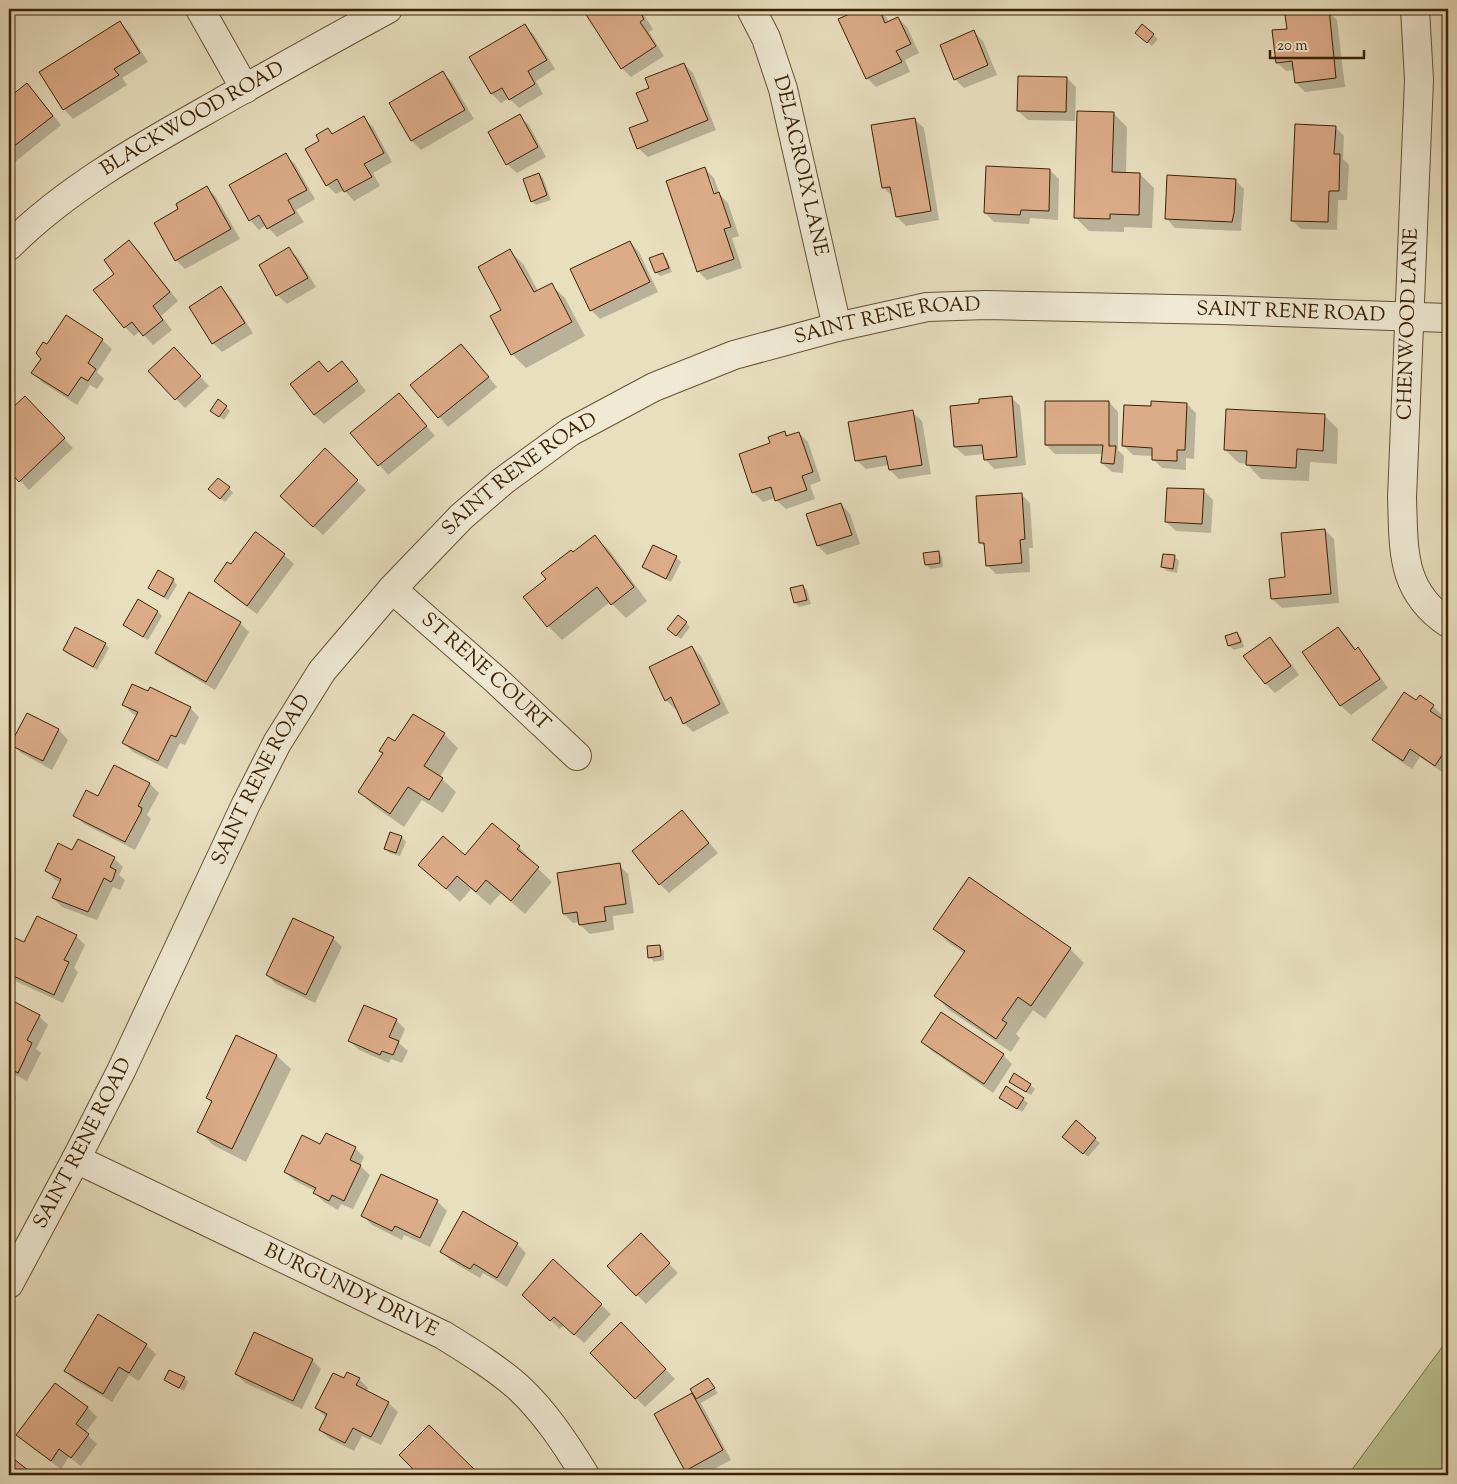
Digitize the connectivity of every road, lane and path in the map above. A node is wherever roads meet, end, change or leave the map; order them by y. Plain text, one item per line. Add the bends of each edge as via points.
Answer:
1 (200, 9) edge
2 (388, 9) edge
3 (750, 9) edge
4 (1415, 9) edge
5 (244, 89) junction
6 (9, 246) edge
7 (1410, 318) junction
8 (1448, 318) edge
9 (837, 327) junction
10 (392, 590) junction
11 (1448, 624) edge
12 (577, 756) dead end
13 (76, 1159) junction
14 (9, 1284) edge
15 (585, 1475) edge

1 - 5 street
2 - 5 street, BLACKWOOD ROAD
3 - 9 street, DELACROIX LANE via 766,38 783,89
4 - 7 street, CHENWOOD LANE via 1419,80
5 - 6 street, BLACKWOOD ROAD via 159,136 81,186
7 - 8 street, SAINT RENE ROAD
7 - 9 street, SAINT RENE ROAD via 986,304 927,307
7 - 11 street, CHENWOOD LANE via 1402,498 1404,547 1408,573 1418,595
9 - 10 street, SAINT RENE ROAD via 734,355 654,386 570,432 503,481 461,517
10 - 12 street, ST RENE COURT
10 - 13 street, SAINT RENE ROAD via 322,671 277,742
13 - 14 street, SAINT RENE ROAD
13 - 15 street, BURGUNDY DRIVE via 443,1335 479,1357 518,1388 540,1411

